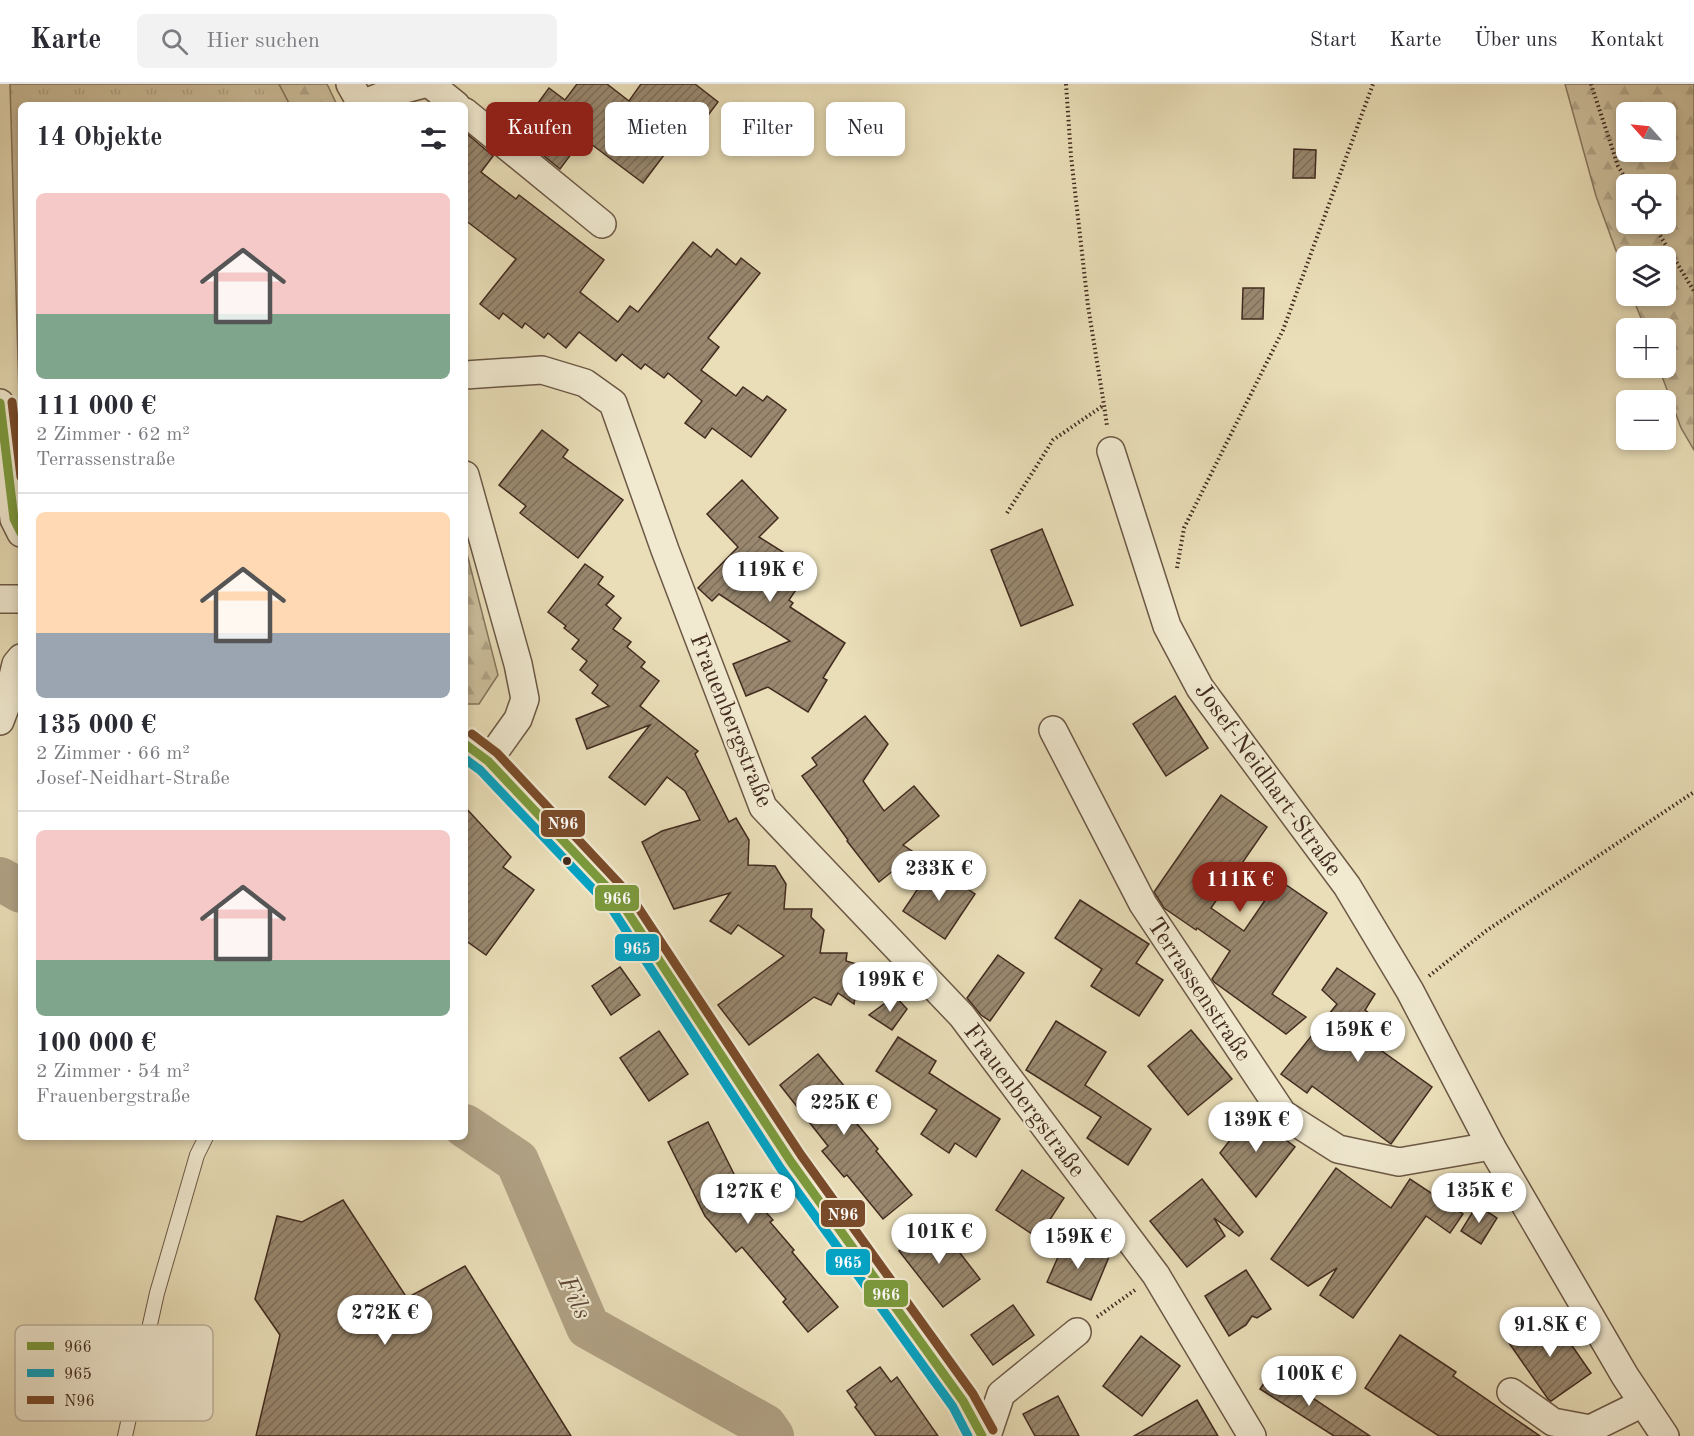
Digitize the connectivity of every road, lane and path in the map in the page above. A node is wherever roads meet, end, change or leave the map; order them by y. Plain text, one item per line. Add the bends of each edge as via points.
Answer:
1 (350, 84) edge
2 (424, 84) edge
3 (430, 84) edge
4 (1066, 84) edge
5 (1373, 84) edge
6 (1591, 84) edge
7 (360, 102) edge
8 (369, 102) edge
9 (452, 102) edge
10 (468, 114) edge
11 (1623, 174) edge
12 (602, 224) dead end
13 (1659, 234) edge
14 (1694, 291) edge
15 (468, 375) edge
16 (0, 403) edge
17 (1104, 405) junction
18 (1112, 451) joint
19 (468, 486) edge
20 (1007, 513) dead end
21 (18, 527) edge
22 (1176, 572) dead end
23 (0, 599) edge
24 (18, 599) edge
25 (18, 662) edge
26 (0, 721) edge
27 (1053, 730) dead end
28 (468, 746) edge
29 (488, 761) junction
30 (1694, 792) edge
31 (1410, 991) junction
32 (204, 1140) edge
33 (1491, 1146) junction
34 (1142, 1285) dead end
35 (150, 1325) edge
36 (1083, 1327) joint
37 (1511, 1392) dead end
38 (1643, 1402) junction
39 (128, 1421) edge
40 (125, 1436) edge
41 (985, 1436) edge
42 (1252, 1436) edge
43 (1665, 1436) edge

1 - 7 street
2 - 8 street
3 - 9 street
4 - 17 path via 1088,306
5 - 22 path via 1283,330 1184,528
6 - 11 path
10 - 12 street
13 - 14 path
15 - 42 street, Frauenbergstraße via 542,370 585,383 613,403 763,807 962,1016 1156,1275
16 - 21 street
17 - 18 path
17 - 20 path via 1053,440
18 - 31 street, Josef-Neidhart-Straße via 1167,626 1200,688 1347,886
19 - 29 street via 525,699 518,720
23 - 24 street
25 - 26 street
27 - 33 street, Terrassenstraße via 1143,904 1283,1114 1338,1149 1399,1162
28 - 29 street
29 - 41 street via 621,902 791,1162
30 - 31 path via 1486,931
31 - 33 street, Josef-Neidhart-Straße
32 - 35 lane
33 - 38 street, Josef-Neidhart-Straße
34 - 36 path
36 - 41 street via 1001,1394
37 - 38 street via 1553,1422 1590,1429
38 - 43 street, Josef-Neidhart-Straße
39 - 40 lane

